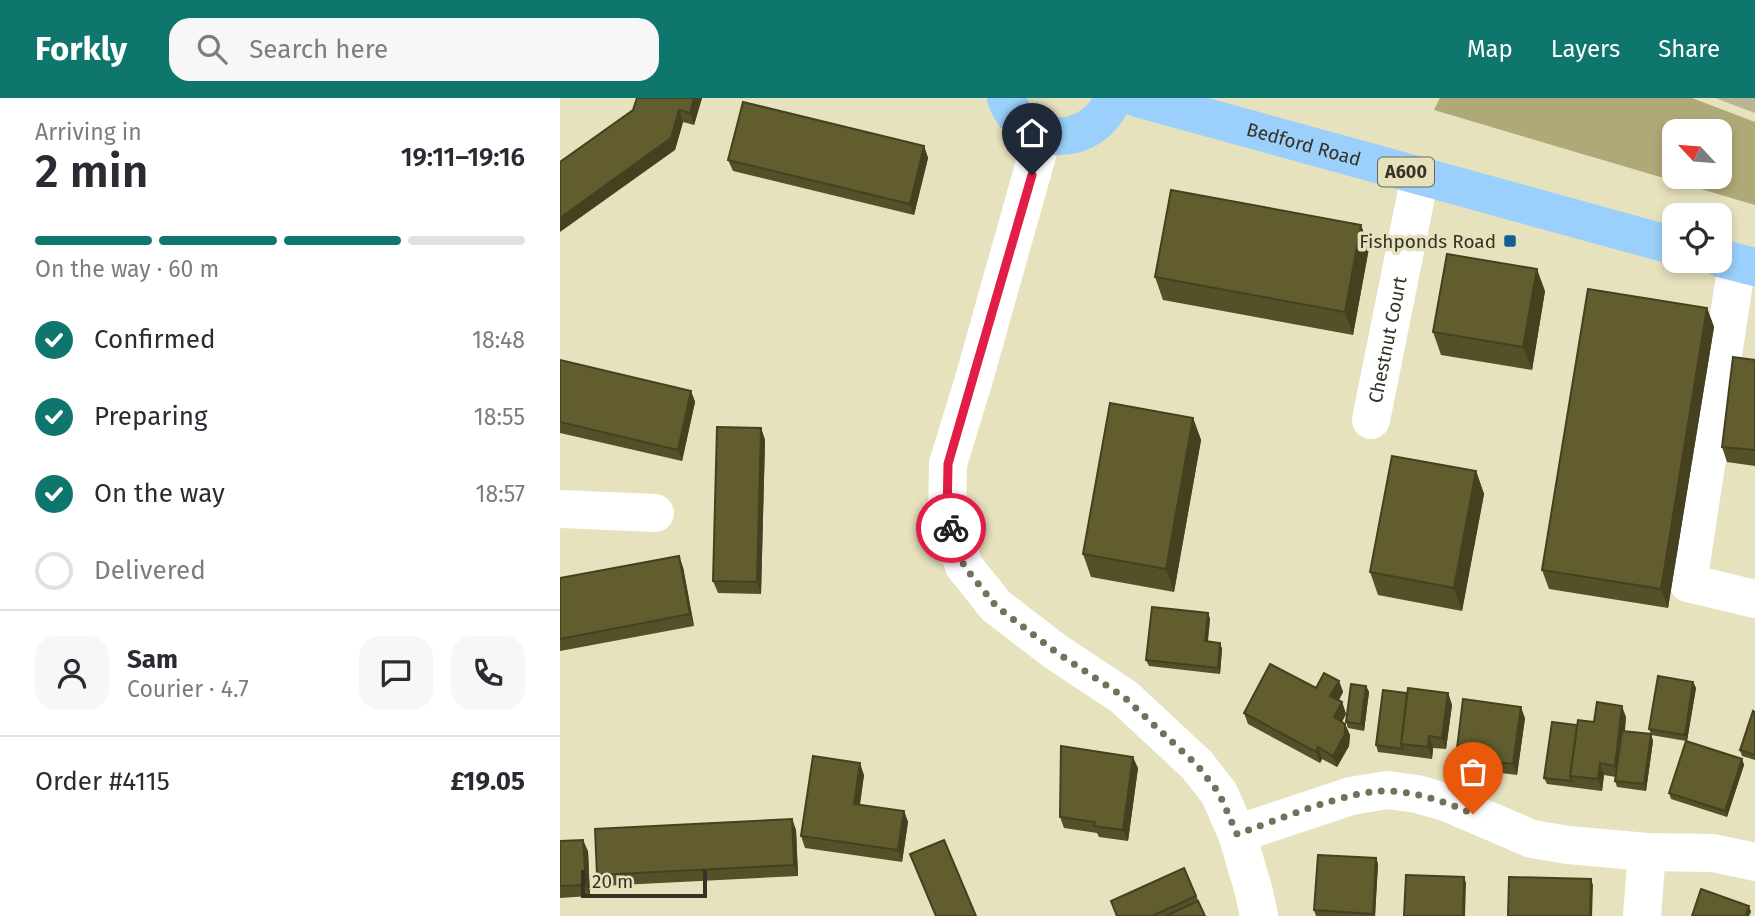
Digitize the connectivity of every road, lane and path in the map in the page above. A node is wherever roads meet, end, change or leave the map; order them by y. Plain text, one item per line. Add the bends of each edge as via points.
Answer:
1 (1006, 98) edge
2 (1113, 98) edge
3 (1137, 98) edge
4 (1043, 134) junction
5 (1420, 176) junction
6 (1662, 242) edge
7 (1738, 263) edge
8 (1371, 420) dead end
9 (560, 509) edge
10 (655, 513) dead end
11 (1755, 599) edge
12 (1237, 834) junction
13 (1647, 852) junction
14 (1755, 862) edge
15 (1259, 916) edge
16 (1642, 916) edge

1 - 4 main road via 1016,117
2 - 4 main road via 1088,129 1058,137
3 - 5 main road, Bedford Road / A600
4 - 12 street via 948,464 947,517 964,566 996,606 1124,697 1197,765 1219,793
5 - 6 main road, Bedford Road / A600
5 - 8 street, Chestnut Court
7 - 11 street via 1688,583
9 - 10 street
12 - 13 street via 1351,796 1387,790 1448,803 1532,839
12 - 15 street
13 - 14 street via 1713,853
13 - 16 street

